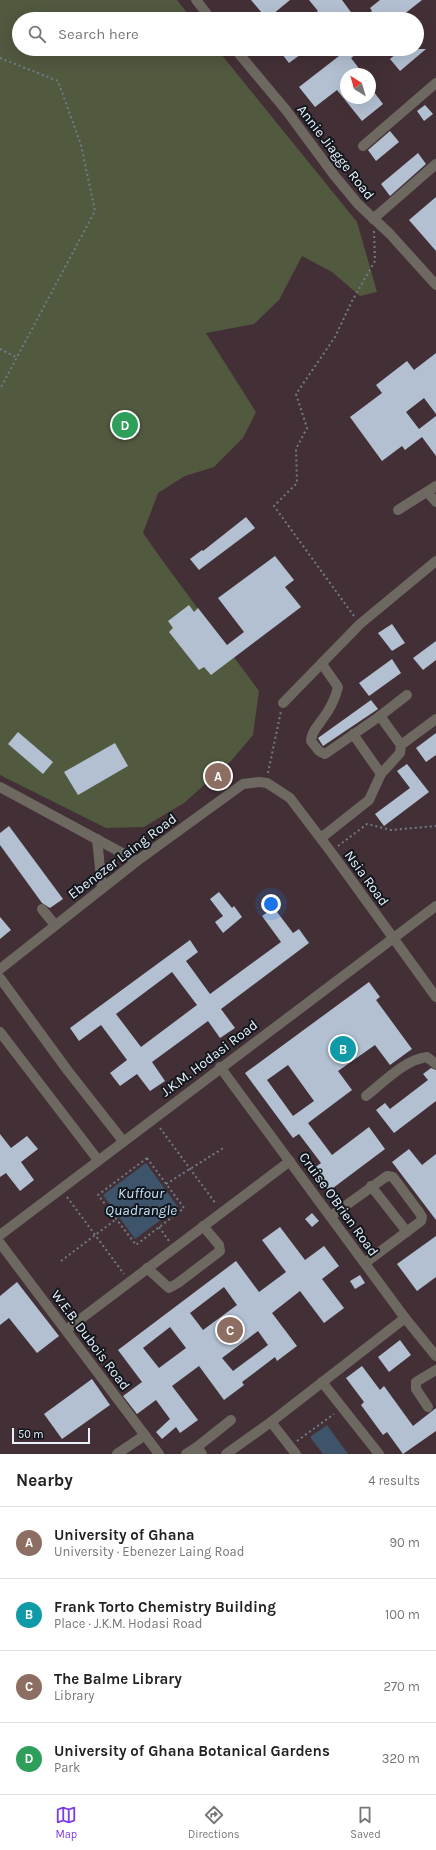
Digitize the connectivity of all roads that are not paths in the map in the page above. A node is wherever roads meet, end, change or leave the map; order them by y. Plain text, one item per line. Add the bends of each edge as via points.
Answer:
1 (196, 0) edge
2 (205, 12) edge
3 (241, 56) edge
4 (436, 83) edge
5 (363, 146) dead end
6 (436, 164) edge
7 (373, 219) junction
8 (436, 286) edge
9 (436, 486) edge
10 (428, 493) junction
11 (436, 502) edge
12 (398, 510) dead end
13 (436, 561) edge
14 (322, 664) junction
15 (407, 695) dead end
16 (283, 703) road end
17 (380, 716) junction
18 (436, 719) edge
19 (353, 734) junction
20 (401, 745) junction
21 (381, 774) junction
22 (267, 783) joint
23 (0, 787) edge
24 (321, 838) junction
25 (97, 840) junction
26 (137, 861) junction
27 (102, 888) junction
28 (436, 906) edge
29 (42, 909) dead end
30 (55, 925) junction
31 (393, 938) junction
32 (0, 969) edge
33 (0, 978) edge
34 (436, 997) edge
35 (0, 1032) edge
36 (436, 1064) edge
37 (220, 1068) junction
38 (366, 1096) dead end
39 (123, 1141) junction
40 (98, 1160) junction
41 (290, 1161) junction
42 (371, 1186) junction
43 (330, 1216) junction
44 (203, 1226) junction
45 (407, 1232) junction
46 (0, 1235) edge
47 (0, 1243) edge
48 (365, 1263) junction
49 (147, 1268) junction
50 (405, 1318) junction
51 (66, 1330) junction
52 (436, 1356) edge
53 (436, 1370) edge
54 (322, 1382) junction
55 (428, 1407) dead end
56 (231, 1420) dead end
57 (271, 1422) junction
58 (145, 1435) junction
59 (199, 1450) edge
60 (293, 1450) edge
61 (117, 1454) edge
62 (159, 1454) edge
63 (186, 1454) edge
64 (226, 1454) edge
65 (379, 1454) edge

1 - 2 street
3 - 7 street, Annie Jiagge Road via 286,110 334,175
4 - 5 street
6 - 7 street
7 - 8 street, Annie Jiagge Road via 390,234
9 - 10 street
10 - 11 street
10 - 12 street
13 - 14 street via 360,624
14 - 16 street
14 - 19 street via 338,687 335,698 312,732 311,741 325,754
15 - 17 street
17 - 19 street
17 - 20 street
18 - 20 street
19 - 21 street
20 - 21 street via 400,753
21 - 24 street via 369,800
22 - 24 street, Nsia Road via 290,798
22 - 26 street, Ebenezer Laing Road via 243,784
23 - 25 street
24 - 31 street, Nsia Road
25 - 26 street
25 - 27 street
26 - 27 street, Ebenezer Laing Road
27 - 30 street, Ebenezer Laing Road
28 - 31 street, J.K.M. Hodasi Road
29 - 30 street
30 - 32 street, Ebenezer Laing Road
31 - 34 street, Nsia Road
31 - 37 street, J.K.M. Hodasi Road
33 - 39 street
35 - 40 street
36 - 38 street via 427,1057 420,1058 406,1065
37 - 39 street, J.K.M. Hodasi Road
37 - 41 street, Cruise O'Brien Road
39 - 40 street, J.K.M. Hodasi Road
40 - 46 street, J.K.M. Hodasi Road
41 - 43 street, Cruise O'Brien Road
41 - 44 street
42 - 43 street
42 - 45 street
42 - 45 street via 384,1177 393,1177 422,1217 422,1221
43 - 48 street, Cruise O'Brien Road
44 - 49 street
44 - 49 street via 219,1245 220,1251 178,1283 169,1288
45 - 48 street
47 - 51 street, W.E.B. Dubois Road
48 - 50 street, Cruise O'Brien Road
49 - 51 street
50 - 52 street, Cruise O'Brien Road
50 - 54 street
51 - 58 street, W.E.B. Dubois Road
53 - 55 street via 416,1382 416,1389
54 - 57 street
54 - 65 street
56 - 59 street
57 - 60 street
57 - 64 street
58 - 61 street
58 - 62 street, W.E.B. Dubois Road
59 - 63 street

